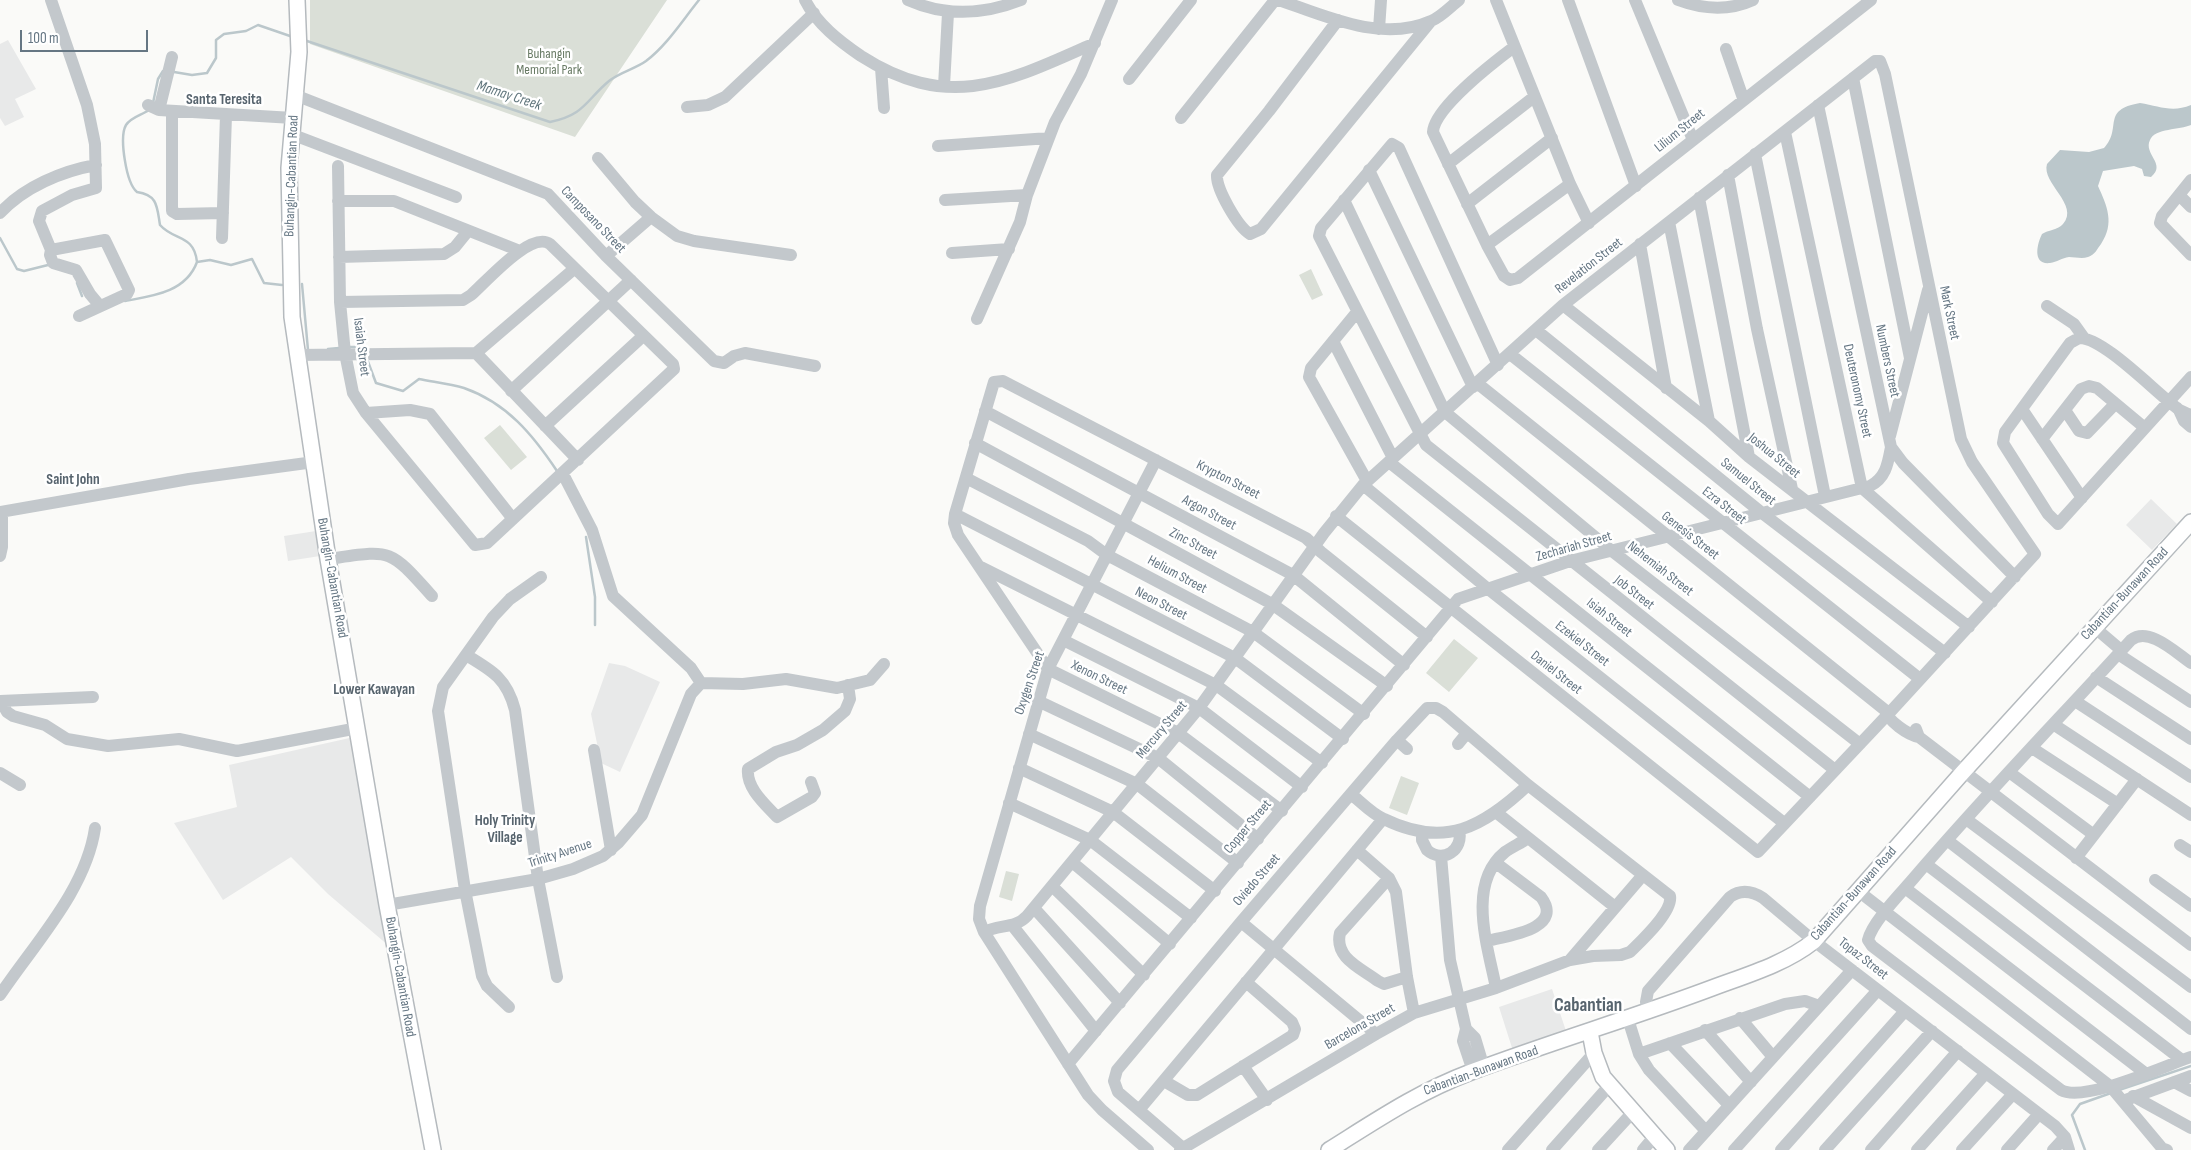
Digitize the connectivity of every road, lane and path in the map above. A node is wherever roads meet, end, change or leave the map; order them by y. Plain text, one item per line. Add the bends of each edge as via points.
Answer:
1 (51, 0) edge
2 (297, 0) edge
3 (805, 0) edge
4 (908, 0) edge
5 (1021, 0) edge
6 (1112, 0) edge
7 (1191, 0) edge
8 (1277, 0) edge
9 (1381, 0) edge
10 (1459, 0) edge
11 (1496, 0) edge
12 (1568, 0) edge
13 (1635, 0) edge
14 (1678, 0) edge
15 (1753, 0) edge
16 (1871, 0) edge
17 (814, 13) junction
18 (948, 13) junction
19 (1338, 20) junction
20 (1432, 21) junction
21 (1379, 29) junction
22 (1095, 43) junction
23 (1514, 47) junction
24 (1726, 49) dead end
25 (1878, 60) joint
26 (170, 67) dead end
27 (881, 68) junction
28 (1852, 78) junction
29 (1129, 79) dead end
30 (944, 86) junction
31 (295, 95) junction
32 (1534, 98) junction
33 (1744, 98) junction
34 (1818, 104) junction
35 (687, 107) dead end
36 (884, 108) dead end
37 (158, 109) junction
38 (226, 115) junction
39 (293, 118) junction
40 (1181, 118) dead end
41 (1785, 132) junction
42 (291, 134) junction
43 (1049, 138) junction
44 (1552, 138) junction
45 (1693, 140) junction
46 (938, 146) dead end
47 (1755, 154) junction
48 (598, 158) dead end
49 (1448, 164) junction
50 (96, 165) junction
51 (338, 166) dead end
52 (1368, 170) junction
53 (1728, 175) junction
54 (2191, 180) edge
55 (1570, 184) junction
56 (1636, 186) junction
57 (1027, 195) junction
58 (2179, 195) junction
59 (456, 197) dead end
60 (1699, 198) junction
61 (946, 200) dead end
62 (1344, 200) junction
63 (338, 201) junction
64 (1467, 204) junction
65 (2191, 207) edge
66 (0, 213) edge
67 (223, 213) junction
68 (651, 218) junction
69 (1669, 222) junction
70 (1589, 223) junction
71 (468, 231) junction
72 (222, 238) dead end
73 (1640, 244) junction
74 (1487, 245) junction
75 (1009, 249) junction
76 (52, 250) junction
77 (520, 251) junction
78 (952, 253) dead end
79 (792, 255) dead end
80 (2191, 255) edge
81 (606, 256) junction
82 (339, 257) junction
83 (574, 269) junction
84 (631, 280) junction
85 (1928, 288) junction
86 (608, 301) junction
87 (340, 302) junction
88 (1563, 305) junction
89 (100, 306) junction
90 (2048, 306) dead end
91 (1357, 312) junction
92 (79, 316) dead end
93 (977, 318) dead end
94 (1536, 330) junction
95 (643, 336) junction
96 (2084, 338) junction
97 (1333, 341) junction
98 (345, 353) junction
99 (476, 353) junction
100 (1510, 354) junction
101 (297, 355) junction
102 (1910, 358) junction
103 (1498, 365) junction
104 (815, 366) dead end
105 (2191, 377) edge
106 (1475, 385) junction
107 (1666, 388) junction
108 (511, 391) junction
109 (2169, 401) junction
110 (2115, 404) junction
111 (2022, 409) junction
112 (2065, 410) junction
113 (2178, 410) junction
114 (985, 411) junction
115 (366, 412) junction
116 (1445, 412) junction
117 (2191, 415) edge
118 (1709, 421) junction
119 (545, 426) junction
120 (2191, 427) edge
121 (2145, 428) junction
122 (1419, 435) junction
123 (2042, 440) junction
124 (1890, 443) junction
125 (975, 444) junction
126 (1750, 456) junction
127 (578, 460) junction
128 (1156, 460) junction
129 (1391, 460) junction
130 (314, 462) junction
131 (563, 474) junction
132 (966, 478) junction
133 (1365, 483) junction
134 (1862, 488) junction
135 (1792, 490) junction
136 (1139, 493) junction
137 (1826, 496) junction
138 (2082, 498) junction
139 (1807, 501) junction
140 (1, 512) edge
141 (1762, 513) junction
142 (1336, 516) junction
143 (513, 519) junction
144 (955, 519) junction
145 (2191, 522) edge
146 (1721, 523) junction
147 (1123, 524) junction
148 (1666, 536) junction
149 (1315, 545) junction
150 (1612, 550) junction
151 (1107, 555) junction
152 (0, 556) edge
153 (328, 559) junction
154 (1570, 561) junction
155 (979, 566) junction
156 (1293, 575) junction
157 (1530, 575) junction
158 (541, 577) dead end
159 (2015, 577) junction
160 (1091, 586) junction
161 (1486, 588) junction
162 (432, 596) dead end
163 (1992, 602) junction
164 (1272, 604) junction
165 (1450, 608) junction
166 (1076, 614) junction
167 (1969, 627) junction
168 (2094, 627) junction
169 (1253, 632) junction
170 (1427, 637) junction
171 (1063, 640) junction
172 (2120, 652) junction
173 (1945, 653) junction
174 (466, 655) junction
175 (1235, 658) junction
176 (2191, 663) edge
177 (884, 664) dead end
178 (1404, 665) junction
179 (1048, 670) junction
180 (2096, 677) junction
181 (1920, 679) junction
182 (701, 683) junction
183 (1216, 685) junction
184 (848, 686) junction
185 (1387, 686) junction
186 (93, 697) dead end
187 (0, 701) edge
188 (2075, 701) junction
189 (1038, 702) junction
190 (2191, 702) edge
191 (1199, 708) junction
192 (1888, 712) junction
193 (1364, 714) junction
194 (2053, 724) junction
195 (358, 728) junction
196 (1178, 733) junction
197 (1467, 733) junction
198 (1029, 734) junction
199 (1343, 739) junction
200 (2191, 739) edge
201 (1397, 740) junction
202 (1458, 744) dead end
203 (1860, 744) junction
204 (2032, 748) junction
205 (1407, 749) dead end
206 (594, 750) dead end
207 (1158, 758) junction
208 (1322, 763) junction
209 (1019, 768) junction
210 (1835, 770) junction
211 (1964, 772) junction
212 (2009, 772) junction
213 (0, 773) edge
214 (2191, 776) edge
215 (2137, 780) junction
216 (810, 782) dead end
217 (1136, 784) junction
218 (1528, 785) junction
219 (20, 786) dead end
220 (1302, 787) junction
221 (1990, 792) junction
222 (1351, 794) junction
223 (1810, 797) junction
224 (1009, 803) junction
225 (2118, 804) junction
226 (1282, 811) junction
227 (1113, 812) junction
228 (1497, 813) junction
229 (2191, 815) edge
230 (1383, 819) junction
231 (1966, 819) junction
232 (1784, 823) junction
233 (95, 828) dead end
234 (1459, 830) junction
235 (1422, 833) junction
236 (2094, 835) junction
237 (1528, 838) junction
238 (1258, 839) junction
239 (1090, 840) junction
240 (1947, 840) junction
241 (611, 850) junction
242 (1357, 850) junction
243 (1441, 856) junction
244 (2076, 858) junction
245 (1072, 862) junction
246 (1238, 863) junction
247 (1496, 863) junction
248 (1926, 864) junction
249 (1643, 874) junction
250 (1389, 878) junction
251 (538, 879) junction
252 (2155, 880) dead end
253 (1052, 886) junction
254 (1905, 888) junction
255 (464, 890) junction
256 (1857, 890) junction
257 (1214, 891) junction
258 (387, 905) junction
259 (2191, 906) edge
260 (1614, 907) junction
261 (1034, 908) junction
262 (1886, 912) junction
263 (1191, 918) junction
264 (1241, 922) junction
265 (1012, 925) junction
266 (984, 932) junction
267 (1487, 941) junction
268 (1814, 941) junction
269 (1170, 944) junction
270 (2191, 945) edge
271 (1274, 949) junction
272 (1570, 960) junction
273 (1852, 970) junction
274 (1144, 975) junction
275 (557, 977) dead end
276 (1407, 977) junction
277 (1246, 982) junction
278 (1496, 988) junction
279 (2191, 988) edge
280 (1878, 990) junction
281 (0, 995) edge
282 (1458, 1000) junction
283 (1120, 1003) junction
284 (1819, 1006) junction
285 (509, 1007) dead end
286 (1905, 1011) junction
287 (1649, 1012) junction
288 (1414, 1013) junction
289 (1740, 1018) junction
290 (1628, 1019) junction
291 (2191, 1029) edge
292 (1705, 1030) junction
293 (1096, 1031) junction
294 (1932, 1031) junction
295 (1590, 1032) junction
296 (1376, 1034) junction
297 (1670, 1043) junction
298 (1958, 1051) junction
299 (1594, 1053) junction
300 (1639, 1054) junction
301 (1773, 1057) junction
302 (2186, 1058) edge
303 (1068, 1064) junction
304 (1244, 1066) junction
305 (1478, 1069) junction
306 (1986, 1073) junction
307 (2145, 1073) junction
308 (2191, 1076) edge
309 (1164, 1080) junction
310 (1751, 1082) junction
311 (2174, 1082) junction
312 (1609, 1086) junction
313 (2110, 1086) junction
314 (2191, 1092) edge
315 (2013, 1094) junction
316 (2128, 1098) junction
317 (1266, 1100) junction
318 (1729, 1105) junction
319 (1139, 1110) junction
320 (1632, 1113) junction
321 (2040, 1114) junction
322 (2191, 1128) edge
323 (1706, 1132) junction
324 (1654, 1137) junction
325 (2065, 1137) junction
326 (1182, 1149) edge
327 (2163, 1149) edge
328 (433, 1150) edge
329 (1148, 1150) edge
330 (1329, 1150) edge
331 (1508, 1150) edge
332 (1552, 1150) edge
333 (1598, 1150) edge
334 (1643, 1150) edge
335 (1667, 1150) edge
336 (1689, 1150) edge
337 (1734, 1150) edge
338 (1781, 1150) edge
339 (1825, 1150) edge
340 (1871, 1150) edge
341 (1917, 1150) edge
342 (1962, 1150) edge
343 (2007, 1150) edge
344 (2053, 1150) edge
345 (2069, 1150) edge

1 - 50 street via 87,105
2 - 31 main road, Buhangin-Cabantian Road via 299,52
3 - 17 street
4 - 18 street
5 - 18 street via 973,14
6 - 22 street
7 - 29 street
8 - 19 street
8 - 40 street
9 - 21 street
10 - 20 street
11 - 23 street
12 - 56 street
13 - 45 street
14 - 15 street via 1709,8 1731,7
16 - 33 street, Lilium Street
17 - 27 street via 844,45
17 - 35 street via 725,97 708,105
18 - 30 street
19 - 20 street via 1217,175 1218,187 1244,230 1253,235
19 - 21 street
20 - 21 street via 1403,28
22 - 30 street via 999,83
22 - 43 street via 1061,107
23 - 32 street
23 - 49 street via 1466,86 1435,122 1434,136
24 - 33 street
25 - 28 street, Revelation Street
25 - 85 street, Mark Street via 1885,74
26 - 37 street
27 - 30 street via 897,77
27 - 36 street
28 - 34 street, Revelation Street
28 - 102 street
31 - 39 main road, Buhangin-Cabantian Road
31 - 81 street, Camposano Street via 396,137 543,191 560,204
32 - 44 street
32 - 49 street
33 - 45 street, Lilium Street
34 - 41 street, Revelation Street
34 - 124 street, Numbers Street
37 - 38 street
37 - 67 street via 172,211 177,214
38 - 39 street
38 - 67 street
39 - 42 main road, Buhangin-Cabantian Road
41 - 47 street, Revelation Street
41 - 134 street, Deuteronomy Street
42 - 59 street
42 - 101 main road, Buhangin-Cabantian Road via 289,242
43 - 46 street
43 - 57 street
44 - 55 street
44 - 64 street
45 - 56 street, Lilium Street
47 - 53 street, Revelation Street
47 - 137 street
48 - 68 street
49 - 64 street
50 - 66 street via 64,173 23,194
50 - 76 street via 96,188 72,195 40,214 39,221
51 - 63 street, Isaiah Street
52 - 62 street
52 - 103 street via 1389,146 1395,144 1399,148
52 - 106 street
53 - 60 street, Revelation Street
53 - 135 street
54 - 58 street
55 - 70 street
55 - 74 street
56 - 70 street, Lilium Street
57 - 61 street
57 - 75 street
58 - 65 street
58 - 80 street via 2160,223
60 - 69 street, Revelation Street
60 - 126 street
62 - 91 street, Job Street via 1319,233
62 - 116 street
63 - 71 street via 394,202
63 - 82 street, Isaiah Street
64 - 74 street
67 - 72 street
68 - 79 street via 682,239
68 - 81 street
69 - 73 street, Revelation Street
69 - 118 street
70 - 74 street, Lilium Street via 1518,278 1507,279
71 - 77 street
71 - 82 street via 455,247 444,254
73 - 88 street, Revelation Street
73 - 107 street
75 - 78 street
75 - 93 street
76 - 89 street via 53,263 76,270
76 - 89 street via 105,240 129,292
77 - 83 street via 532,243 543,241
77 - 87 street via 463,300
81 - 84 street, Camposano Street
82 - 87 street, Isaiah Street
83 - 86 street
83 - 99 street
84 - 86 street
84 - 104 street, Camposano Street via 714,361 724,363 745,353
85 - 102 street, Zechariah Street
85 - 159 street, Mark Street via 1961,439 1972,462 2034,550 2035,554
86 - 95 street
86 - 108 street
87 - 98 street, Isaiah Street
88 - 94 street, Revelation Street
88 - 107 street, Joshua Street
89 - 92 street
90 - 96 street via 2074,324
91 - 97 street
91 - 122 street, Job Street
94 - 100 street, Revelation Street
94 - 141 street, Samuel Street
95 - 119 street
95 - 127 street via 673,364 674,369
96 - 109 street via 2094,342
96 - 111 street via 2070,343
97 - 129 street
97 - 133 street via 1308,374
98 - 99 street
98 - 101 street
98 - 115 street, Isaiah Street via 353,393
99 - 108 street
100 - 103 street, Revelation Street
100 - 146 street, Ezra Street
101 - 130 main road, Buhangin-Cabantian Road
102 - 124 street, Zechariah Street
103 - 106 street, Revelation Street
105 - 109 street
106 - 116 street, Revelation Street
106 - 148 street, Genesis Street
107 - 118 street, Joshua Street
108 - 119 street
109 - 113 street
109 - 121 street
110 - 112 street via 2097,388 2089,386 2081,389
110 - 112 street via 2087,433 2079,431
110 - 121 street
111 - 123 street
111 - 138 street via 2005,432 2003,443 2048,514 2058,524
112 - 123 street
113 - 117 street
113 - 120 street
114 - 125 street
114 - 128 street, Krypton Street via 993,385 996,380 1003,381
114 - 136 street, Argon Street
115 - 143 street via 410,410 430,414
115 - 143 street, Isaiah Street via 472,542 479,545 487,543
116 - 122 street, Revelation Street
116 - 150 street, Nehemiah Street
118 - 126 street, Joshua Street
119 - 127 street
121 - 138 street
122 - 129 street, Revelation Street
122 - 154 street, Job Street via 1426,445
123 - 138 street
124 - 134 street, Zechariah Street via 1887,466 1880,479
124 - 159 street, Numbers Street via 1903,462
125 - 132 street
125 - 147 street, Zinc Street
126 - 135 street, Joshua Street
127 - 131 street
128 - 136 street, Oxygen Street
128 - 149 street, Krypton Street
129 - 133 street, Revelation Street
129 - 157 street, Isiah Street
130 - 140 street via 189,479
130 - 153 main road, Buhangin-Cabantian Road
131 - 143 street
131 - 182 street via 592,530 613,596 690,668
132 - 144 street
132 - 151 street, Helium Street via 1088,540
133 - 142 street, Revelation Street
133 - 161 street, Ezekiel Street
134 - 137 street, Zechariah Street
134 - 163 street
135 - 139 street, Joshua Street
136 - 147 street, Oxygen Street
136 - 156 street, Argon Street
137 - 139 street, Zechariah Street
139 - 141 street, Zechariah Street
139 - 167 street, Joshua Street
140 - 152 street
141 - 146 street, Zechariah Street
141 - 173 street, Samuel Street
142 - 149 street, Mercury Street
142 - 165 street, Daniel Street
144 - 155 street, Xenon Street via 958,535
144 - 160 street, Neon Street via 1072,573
145 - 168 main road, Cabantian-Bunawan Road
146 - 148 street, Zechariah Street
146 - 181 street, Ezra Street
147 - 151 street, Oxygen Street
147 - 164 street, Zinc Street
148 - 150 street, Zechariah Street
148 - 192 street, Genesis Street
149 - 156 street, Mercury Street
149 - 170 street, Krypton Street
150 - 154 street, Zechariah Street
150 - 203 street, Nehemiah Street
151 - 160 street, Oxygen Street
151 - 169 street, Helium Street
153 - 162 street via 384,553 400,562
153 - 195 main road, Buhangin-Cabantian Road
154 - 157 street, Zechariah Street
154 - 210 street, Job Street
155 - 166 street
155 - 179 street, Xenon Street
156 - 164 street, Mercury Street
156 - 178 street, Argon Street
157 - 161 street, Zechariah Street
157 - 223 street, Isiah Street
158 - 174 street via 510,599
159 - 163 street
160 - 166 street, Oxygen Street
160 - 175 street, Neon Street
161 - 165 street, Zechariah Street via 1458,599
161 - 232 street, Ezekiel Street
163 - 167 street
164 - 169 street, Mercury Street
164 - 185 street, Zinc Street
165 - 170 street, Copper Street
165 - 232 street, Daniel Street via 1758,852
166 - 171 street, Oxygen Street
166 - 183 street
167 - 173 street
168 - 172 street
168 - 211 main road, Cabantian-Bunawan Road
169 - 175 street, Mercury Street
169 - 193 street, Helium Street
170 - 178 street, Copper Street
171 - 179 street, Oxygen Street
171 - 191 street
172 - 176 street via 2135,637 2148,636
172 - 180 street
172 - 190 street
173 - 181 street
174 - 251 street via 490,669 511,693 516,710
174 - 255 street via 443,687 438,711
175 - 183 street, Mercury Street
175 - 199 street, Neon Street
177 - 184 street via 870,680
178 - 185 street, Copper Street
179 - 189 street, Oxygen Street
179 - 196 street, Xenon Street
180 - 188 street
180 - 200 street
181 - 192 street
182 - 184 street via 743,684 786,679 837,688
182 - 241 street, Trinity Avenue via 691,694 642,815
183 - 191 street, Mercury Street
183 - 208 street
184 - 216 street via 850,699 845,711 823,730 748,769 747,778 755,792 777,817 815,793
185 - 193 street, Copper Street
186 - 187 street
187 - 195 street via 13,716 45,725 68,739 108,746 179,739 237,751
188 - 194 street
188 - 214 street
189 - 198 street, Oxygen Street
189 - 207 street
191 - 196 street, Mercury Street
191 - 220 street
192 - 203 street
192 - 211 street, Genesis Street via 1912,736 1920,737
193 - 199 street, Copper Street
194 - 204 street
194 - 215 street
195 - 258 main road, Buhangin-Cabantian Road
196 - 207 street, Mercury Street
196 - 226 street, Xenon Street
197 - 201 street, Oviedo Street via 1443,712 1432,708 1421,712
197 - 202 street
197 - 218 street
198 - 209 street, Oxygen Street
198 - 217 street
199 - 208 street, Copper Street
201 - 205 street
201 - 222 street, Oviedo Street
203 - 210 street
204 - 212 street
204 - 225 street
206 - 241 street
207 - 217 street, Mercury Street
207 - 238 street
208 - 220 street, Copper Street
209 - 224 street, Oxygen Street
209 - 227 street
210 - 223 street
211 - 221 street, Genesis Street
211 - 256 main road, Cabantian-Bunawan Road
212 - 221 street
212 - 236 street
213 - 219 street
215 - 225 street
215 - 229 street
217 - 227 street, Mercury Street
217 - 246 street
218 - 228 street
218 - 249 street
220 - 226 street, Copper Street
221 - 231 street
221 - 244 street, Genesis Street
222 - 230 street
222 - 264 street, Oviedo Street
223 - 232 street
224 - 239 street
224 - 266 street, Oxygen Street via 980,906 979,919
225 - 236 street
226 - 238 street, Copper Street
227 - 239 street, Mercury Street
227 - 257 street
228 - 234 street
228 - 237 street
230 - 235 street
230 - 242 street
231 - 240 street
231 - 279 street
233 - 281 street via 90,851 73,889
234 - 235 street
234 - 243 street via 1457,848
235 - 243 street via 1427,850
236 - 244 street
237 - 247 street via 1504,853
237 - 260 street
238 - 246 street, Copper Street
239 - 245 street, Mercury Street
239 - 263 street
240 - 248 street
240 - 291 street
241 - 251 street, Trinity Avenue via 594,861
242 - 250 street
242 - 271 street
243 - 282 street via 1446,933
244 - 270 street, Genesis Street
245 - 253 street, Mercury Street
245 - 269 street
246 - 257 street, Copper Street
247 - 267 street via 1486,881 1482,900
247 - 267 street via 1542,897 1548,910 1543,922 1534,928
248 - 254 street
248 - 302 street
249 - 260 street
249 - 272 street, Barcelona Street via 1666,892 1671,901 1660,920 1630,952
250 - 276 street via 1398,902
250 - 276 street via 1340,933 1337,943 1341,954 1384,984
251 - 255 street, Trinity Avenue
251 - 275 street
252 - 259 street
253 - 261 street, Mercury Street
253 - 274 street
254 - 262 street
254 - 307 street
255 - 258 street, Trinity Avenue
255 - 285 street via 482,976 487,986
256 - 262 street
256 - 268 main road, Cabantian-Bunawan Road
257 - 263 street, Copper Street
258 - 328 main road, Buhangin-Cabantian Road
260 - 272 street
261 - 265 street, Mercury Street via 1022,922
261 - 283 street
262 - 313 street
262 - 313 street via 1869,936 1872,946 2061,1090 2081,1094
263 - 269 street, Copper Street
264 - 271 street
264 - 319 street, Oviedo Street via 1117,1070 1114,1081 1118,1092
265 - 266 street, Mercury Street
265 - 293 street
266 - 303 street
267 - 278 street
268 - 273 street, Topaz Street
268 - 287 main road, Cabantian-Bunawan Road via 1777,963
268 - 287 street, Topaz Street via 1758,894 1735,893 1648,991 1646,1002
269 - 274 street, Copper Street
271 - 277 street
271 - 296 street
272 - 278 street, Barcelona Street
273 - 280 street, Topaz Street
273 - 284 street
274 - 283 street, Copper Street
276 - 288 street
277 - 304 street via 1292,1022 1295,1029 1292,1035
277 - 309 street
278 - 282 street, Barcelona Street
280 - 286 street, Topaz Street
280 - 337 street
282 - 288 street, Barcelona Street
282 - 305 street via 1466,1029 1464,1041
283 - 293 street, Copper Street
284 - 289 street via 1805,1001 1792,1002
284 - 301 street
286 - 294 street, Topaz Street
286 - 338 street
287 - 290 main road, Cabantian-Bunawan Road
288 - 296 street, Barcelona Street
289 - 292 street
289 - 301 street
290 - 295 main road, Cabantian-Bunawan Road
290 - 300 street
292 - 297 street
292 - 310 street
293 - 303 street, Copper Street
294 - 298 street, Topaz Street
294 - 339 street
295 - 299 main road
295 - 305 main road, Cabantian-Bunawan Road
296 - 317 street, Barcelona Street
297 - 300 street
297 - 318 street
298 - 306 street, Topaz Street
298 - 340 street
299 - 312 main road
299 - 331 street
300 - 323 street via 1655,1077
301 - 310 street
302 - 307 street
303 - 329 street via 1102,1110
304 - 309 street via 1197,1095 1188,1095
304 - 317 street
305 - 330 main road, Cabantian-Bunawan Road via 1427,1089
306 - 315 street, Topaz Street
306 - 341 street
307 - 313 street
308 - 311 street
309 - 319 street
310 - 318 street
311 - 314 street
311 - 316 street
312 - 320 main road
312 - 332 street
313 - 316 street
315 - 321 street, Topaz Street
315 - 342 street
316 - 322 street
316 - 327 street
317 - 326 street, Barcelona Street
318 - 323 street
319 - 326 street
320 - 324 main road
320 - 333 street
321 - 325 street, Topaz Street
321 - 343 street
323 - 336 street
324 - 334 street
324 - 335 main road
325 - 344 street
325 - 345 street

